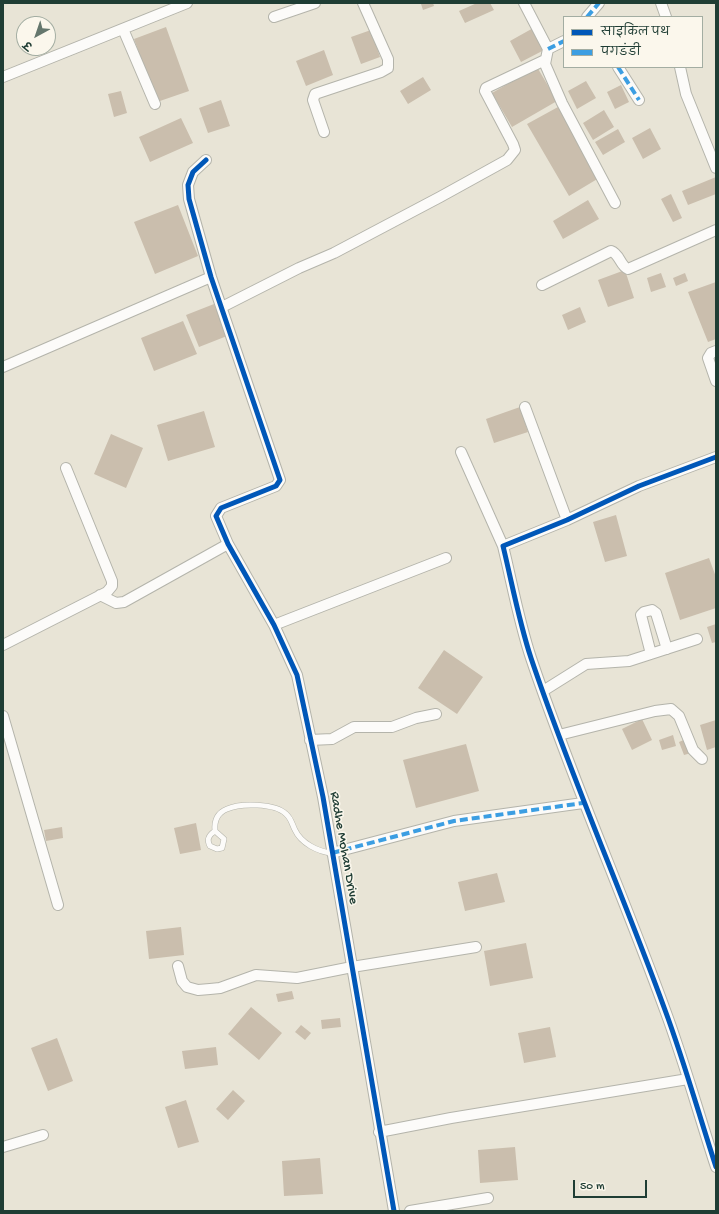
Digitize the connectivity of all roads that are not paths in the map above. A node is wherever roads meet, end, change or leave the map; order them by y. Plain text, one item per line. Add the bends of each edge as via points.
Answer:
1 (187, 3) edge
2 (313, 3) edge
3 (363, 3) edge
4 (524, 3) edge
5 (598, 3) edge
6 (661, 3) edge
7 (588, 16) edge
8 (666, 16) edge
9 (274, 17) dead end
10 (123, 29) junction
11 (563, 42) edge
12 (548, 49) junction
13 (545, 60) junction
14 (619, 68) edge
15 (680, 68) edge
16 (3, 77) edge
17 (639, 100) dead end
18 (155, 104) dead end
19 (324, 132) dead end
20 (206, 160) dead end
21 (716, 168) edge
22 (615, 203) dead end
23 (716, 230) edge
24 (211, 277) junction
25 (542, 285) dead end
26 (222, 307) junction
27 (716, 351) edge
28 (3, 367) edge
29 (716, 381) edge
30 (524, 407) dead end
31 (461, 452) dead end
32 (716, 457) edge
33 (66, 468) dead end
34 (567, 520) junction
35 (228, 544) junction
36 (502, 546) junction
37 (446, 558) dead end
38 (100, 595) junction
39 (274, 625) junction
40 (697, 639) dead end
41 (3, 645) edge
42 (667, 649) junction
43 (651, 654) junction
44 (543, 691) junction
45 (436, 714) dead end
46 (3, 716) edge
47 (559, 735) junction
48 (310, 740) junction
49 (702, 759) dead end
50 (583, 803) junction
51 (215, 831) dead end
52 (332, 853) junction
53 (58, 905) dead end
54 (476, 947) dead end
55 (178, 966) dead end
56 (352, 967) junction
57 (688, 1079) junction
58 (380, 1132) junction
59 (43, 1135) dead end
60 (3, 1147) edge
61 (716, 1167) edge
62 (488, 1198) dead end
63 (394, 1211) edge
64 (410, 1211) edge

1 - 10 street
2 - 9 street
3 - 19 street via 388,59 388,68 315,94 313,100
4 - 12 street
5 - 7 street
6 - 8 street
10 - 16 street
10 - 18 street
11 - 12 street
12 - 13 street
13 - 22 street via 562,102
13 - 26 street via 486,88 485,91 513,144 515,150 511,157 379,230
14 - 17 street
15 - 21 street via 686,94
20 - 24 street via 194,170 188,185 188,193
23 - 25 street via 628,269 624,267 617,254 611,251
24 - 26 street
24 - 28 street
26 - 35 street, Radhe Mohan Drive via 280,480 276,486 221,508 216,516
27 - 29 street via 708,358
30 - 34 street
31 - 36 street
32 - 34 street via 639,486
33 - 38 street via 112,581 109,590
34 - 36 street
35 - 38 street via 124,602 116,604
35 - 39 street, Radhe Mohan Drive
36 - 44 street via 520,622
37 - 39 street
38 - 41 street
39 - 48 street, Radhe Mohan Drive via 297,675
40 - 42 street
42 - 43 street
42 - 43 street via 656,613 652,610 644,612 641,616
43 - 44 street via 622,662 586,664
44 - 47 street
45 - 48 street via 386,728 354,727 332,739
46 - 53 street
47 - 49 street via 648,712 670,709 679,716 693,750
47 - 50 street
48 - 52 street, Radhe Mohan Drive
50 - 52 street via 454,821
50 - 57 street via 626,905
51 - 52 lane via 216,819 228,808 253,805 278,809 287,814 297,833 312,846 322,852
52 - 56 street, Radhe Mohan Drive
54 - 56 street
55 - 56 street via 179,974 187,987 198,990 220,988 256,975 298,978
56 - 58 street, Radhe Mohan Drive
57 - 58 street
57 - 61 street
58 - 63 street, Radhe Mohan Drive
59 - 60 street
62 - 64 street

